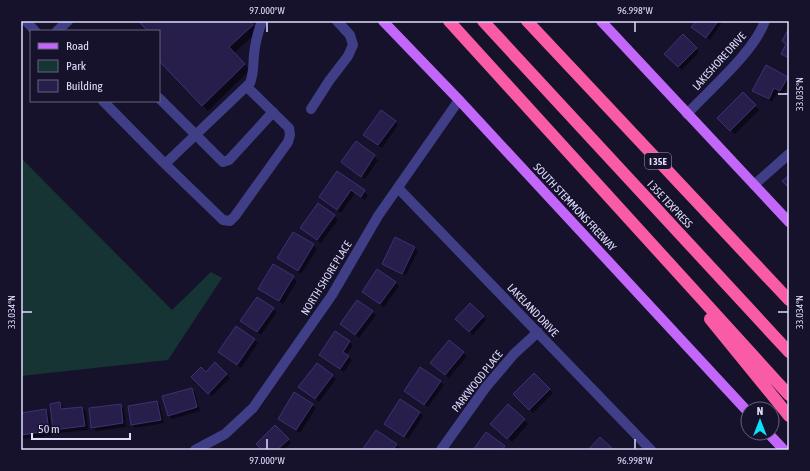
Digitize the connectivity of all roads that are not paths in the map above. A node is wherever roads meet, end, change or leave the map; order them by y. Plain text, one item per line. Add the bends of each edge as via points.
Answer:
1 (26, 21) edge
2 (68, 21) edge
3 (262, 21) edge
4 (337, 21) edge
5 (383, 21) edge
6 (448, 21) edge
7 (483, 21) edge
8 (527, 21) edge
9 (601, 21) edge
10 (765, 21) edge
11 (34, 30) edge
12 (58, 30) edge
13 (247, 87) junction
14 (160, 99) edge
15 (459, 100) junction
16 (104, 102) edge
17 (311, 109) dead end
18 (273, 112) junction
19 (687, 114) junction
20 (195, 135) junction
21 (789, 154) edge
22 (165, 164) junction
23 (754, 184) junction
24 (398, 188) junction
25 (625, 216) junction
26 (789, 222) edge
27 (789, 300) edge
28 (538, 332) junction
29 (789, 352) edge
30 (789, 395) edge
31 (740, 403) edge
32 (789, 416) edge
33 (776, 441) edge
34 (195, 450) edge
35 (441, 450) edge
36 (651, 450) edge
37 (784, 450) edge

1 - 11 street
2 - 12 street
3 - 13 street via 254,54 254,73
4 - 17 street via 350,35 353,45
5 - 15 main road, SOUTH STEMMONS FREEWAY
6 - 25 highway
7 - 29 highway, I 35E TEXPRESS
8 - 27 highway, I 35E
9 - 19 main road
10 - 19 street, LAKESHORE DRIVE via 753,43
13 - 18 street
13 - 20 street
14 - 20 street
15 - 24 street, NORTH SHORE PLACE
15 - 31 main road, SOUTH STEMMONS FREEWAY
16 - 22 street
18 - 20 street via 229,160 223,162
18 - 22 street via 289,128 288,142 230,221 223,220
19 - 23 main road
20 - 22 street
21 - 23 street
23 - 26 main road
24 - 28 street, LAKELAND DRIVE
24 - 34 street, NORTH SHORE PLACE via 378,216 332,295 253,408 225,434
25 - 30 highway
25 - 32 highway
28 - 35 street, PARKWOOD PLACE via 514,354 486,386
28 - 36 street, LAKELAND DRIVE
33 - 37 main road

